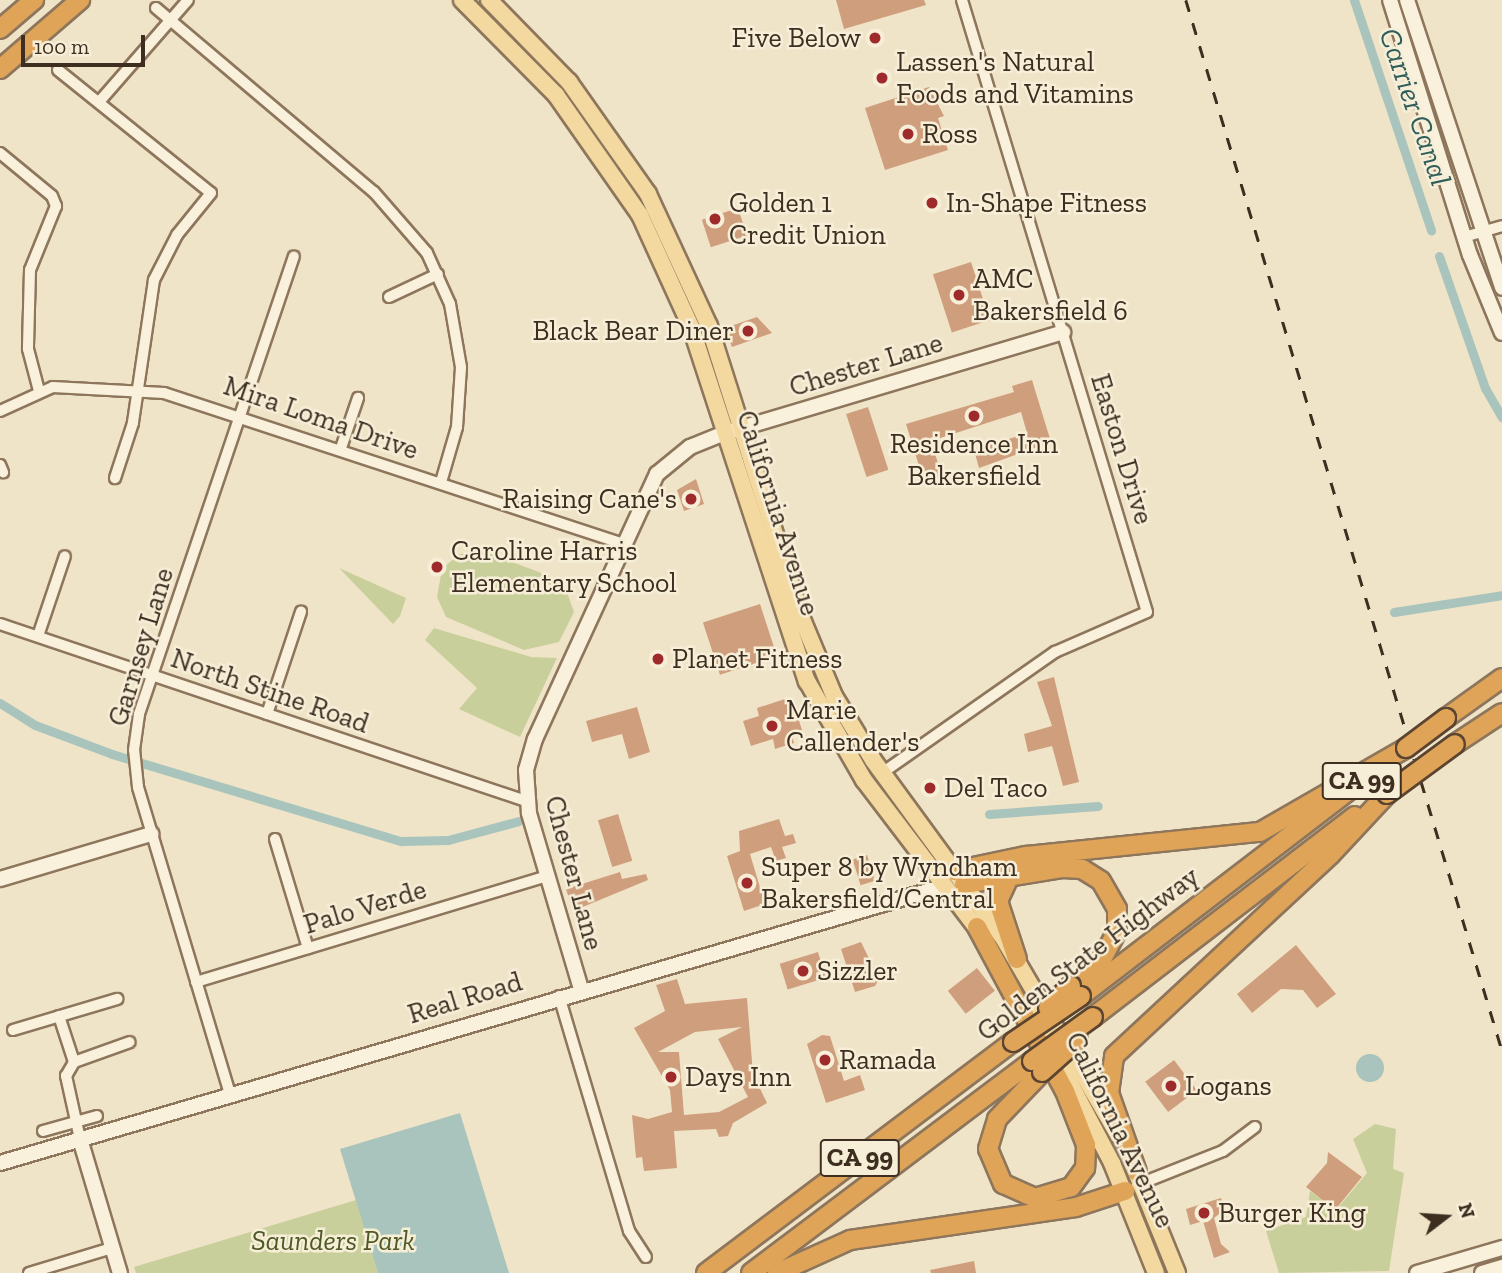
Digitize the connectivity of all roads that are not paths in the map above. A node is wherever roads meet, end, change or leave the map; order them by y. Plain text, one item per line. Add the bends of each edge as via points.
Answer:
1 (34, 0) edge
2 (80, 0) edge
3 (188, 0) edge
4 (462, 0) edge
5 (489, 0) edge
6 (962, 0) edge
7 (1390, 0) edge
8 (1407, 0) edge
9 (156, 8) dead end
10 (170, 21) junction
11 (0, 29) edge
12 (0, 69) edge
13 (58, 70) dead end
14 (99, 102) junction
15 (0, 153) edge
16 (635, 207) junction
17 (659, 215) junction
18 (1502, 226) edge
19 (1482, 232) junction
20 (1464, 237) junction
21 (293, 257) dead end
22 (438, 274) junction
23 (1502, 288) edge
24 (389, 297) dead end
25 (1063, 332) junction
26 (1502, 333) edge
27 (138, 388) junction
28 (39, 391) junction
29 (358, 398) dead end
30 (0, 411) edge
31 (240, 414) junction
32 (742, 428) junction
33 (725, 433) junction
34 (341, 448) junction
35 (115, 478) dead end
36 (441, 482) junction
37 (623, 544) junction
38 (65, 556) dead end
39 (773, 589) junction
40 (301, 612) dead end
41 (0, 624) edge
42 (38, 636) junction
43 (812, 648) junction
44 (800, 665) junction
45 (152, 675) junction
46 (1502, 678) edge
47 (842, 711) junction
48 (823, 713) junction
49 (1502, 713) edge
50 (267, 714) junction
51 (882, 773) junction
52 (526, 802) junction
53 (1317, 806) junction
54 (152, 834) junction
55 (275, 839) dead end
56 (1328, 845) junction
57 (1011, 873) junction
58 (547, 876) junction
59 (0, 879) edge
60 (955, 880) junction
61 (977, 928) junction
62 (308, 948) junction
63 (1017, 959) junction
64 (196, 982) junction
65 (581, 989) junction
66 (1076, 991) junction
67 (559, 995) junction
68 (117, 999) dead end
69 (60, 1016) junction
70 (13, 1030) dead end
71 (130, 1042) dead end
72 (74, 1062) junction
73 (1037, 1067) junction
74 (1065, 1091) junction
75 (230, 1094) junction
76 (97, 1116) dead end
77 (77, 1120) junction
78 (1255, 1127) dead end
79 (43, 1131) dead end
80 (80, 1139) junction
81 (0, 1163) edge
82 (1112, 1163) junction
83 (1140, 1177) junction
84 (1125, 1191) junction
85 (113, 1248) junction
86 (1502, 1248) edge
87 (646, 1257) dead end
88 (1502, 1267) edge
89 (29, 1273) edge
90 (120, 1273) edge
91 (706, 1273) edge
92 (751, 1273) edge
93 (777, 1273) edge
94 (1156, 1273) edge
95 (1177, 1273) edge
96 (1417, 1273) edge
97 (1482, 1273) edge

1 - 11 highway
2 - 12 highway
3 - 10 street
4 - 16 main road, California Avenue via 556,95
5 - 17 main road, California Avenue via 587,104
6 - 25 street, Easton Drive
7 - 20 street
8 - 19 street
9 - 10 street
10 - 14 street
10 - 22 street via 390,206
13 - 14 street
14 - 27 street via 211,193 161,262 150,298
15 - 28 street via 52,196 56,206 29,279 29,349
16 - 17 main road
16 - 33 main road, California Avenue via 682,305
17 - 32 main road, California Avenue via 699,300
18 - 19 street
19 - 20 street
19 - 23 street
20 - 26 street
21 - 31 street, Garnsey Lane
22 - 24 street
22 - 36 street via 457,329 462,378 457,427
25 - 32 street, Chester Lane
25 - 51 street, Easton Drive via 1147,612 1055,652
27 - 28 street, Mira Loma Drive via 68,386
27 - 31 street, Mira Loma Drive
27 - 35 street
28 - 30 street, Mira Loma Drive
29 - 34 street
31 - 34 street, Mira Loma Drive
31 - 45 street, Garnsey Lane
32 - 33 street, Chester Lane
32 - 43 main road, California Avenue
33 - 37 street, Chester Lane via 690,447 666,464
33 - 39 main road, California Avenue
34 - 36 street, Mira Loma Drive
36 - 37 street, Mira Loma Drive
37 - 52 street, Chester Lane via 530,752
38 - 42 street
39 - 43 main road via 782,590 801,639
39 - 44 main road, California Avenue
40 - 50 street
41 - 42 street, North Stine Road
42 - 45 street, North Stine Road
43 - 47 main road, California Avenue
44 - 47 main road via 810,668 831,705
44 - 48 main road, California Avenue
45 - 50 street, North Stine Road
45 - 54 street, Garnsey Lane via 134,750
46 - 53 highway, CA 99, bridge
47 - 51 main road, California Avenue
48 - 51 main road via 840,727 870,771
48 - 60 main road, California Avenue via 864,780
49 - 56 highway, CA 99, bridge via 1387,794
50 - 52 street, North Stine Road
51 - 60 main road, California Avenue
52 - 58 street, Chester Lane
53 - 60 highway via 1242,836 1026,856
53 - 66 highway, Golden State Highway / CA 99
54 - 59 street
54 - 64 street, Garnsey Lane
55 - 62 street
56 - 73 highway, Golden State Highway / CA 99, bridge via 1136,985
56 - 83 highway via 1114,1056 1109,1093
57 - 60 highway
57 - 63 highway via 998,901
57 - 66 highway via 1082,869 1113,898 1118,919 1114,943
58 - 62 street, Palo Verde
58 - 65 street, Chester Lane
60 - 61 main road, California Avenue
60 - 63 main road, California Avenue
60 - 65 street, Real Road
61 - 74 highway
61 - 82 main road, California Avenue via 1039,1024
62 - 64 street, Palo Verde
63 - 83 main road, California Avenue
64 - 75 street, Garnsey Lane
65 - 67 street, Real Road
66 - 91 highway, Golden State Highway / CA 99, bridge
67 - 75 street, Real Road
67 - 87 street via 629,1231
68 - 69 street
69 - 70 street
69 - 72 street
71 - 72 street
72 - 77 street via 66,1076
73 - 74 highway via 1002,1112 989,1138 993,1168 1021,1195 1042,1199 1060,1193 1085,1168 1086,1146
73 - 92 highway, Golden State Highway / CA 99
74 - 82 main road
75 - 80 street, Real Road
76 - 77 street
77 - 79 street
77 - 80 street
78 - 83 street via 1223,1151
80 - 81 street, Real Road
80 - 85 street
82 - 84 main road, California Avenue
83 - 84 street
83 - 95 main road, California Avenue
84 - 93 highway via 1076,1207 850,1240
84 - 94 main road, California Avenue
85 - 89 street
85 - 90 street
86 - 96 street
88 - 97 street

